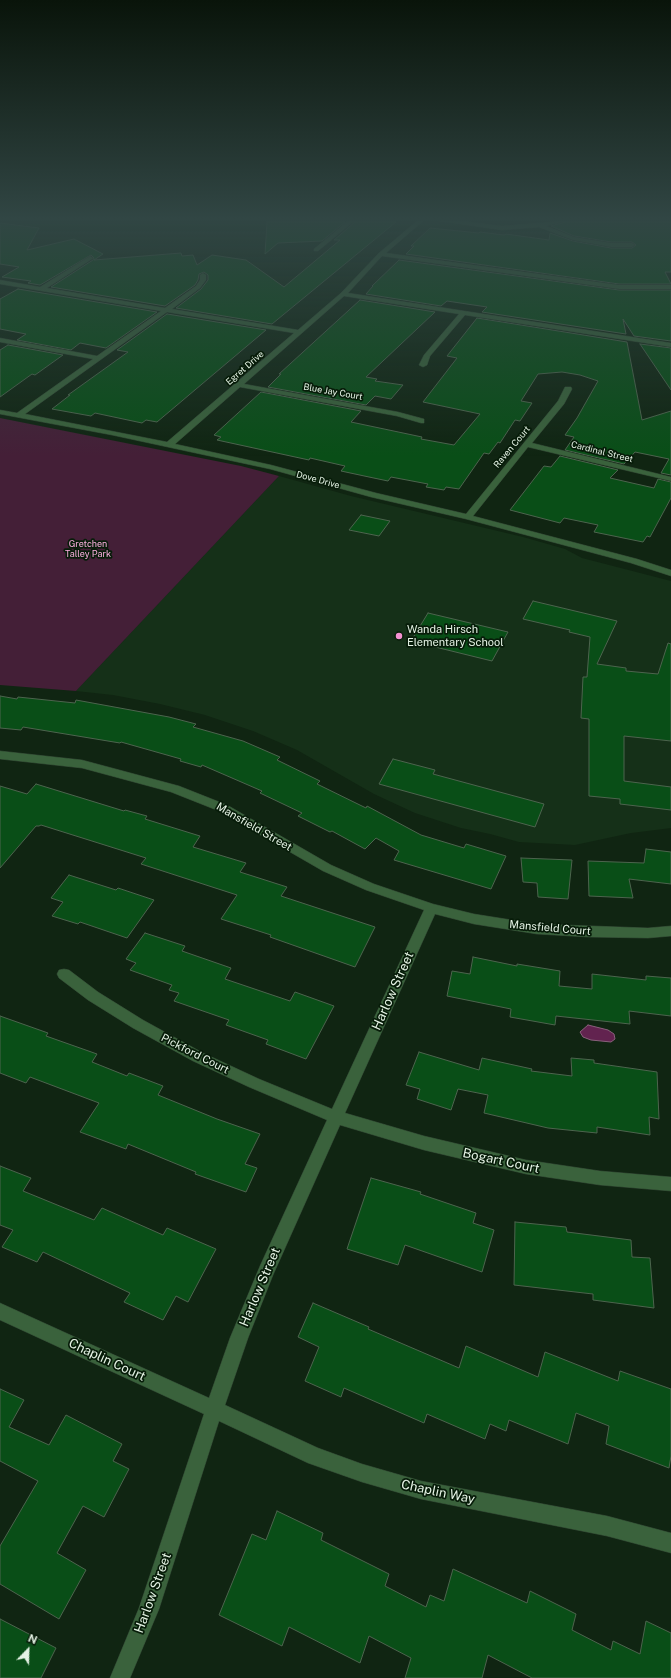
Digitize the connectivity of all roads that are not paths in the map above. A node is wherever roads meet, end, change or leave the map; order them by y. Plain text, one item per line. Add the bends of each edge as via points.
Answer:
1 (99, 299) edge
2 (181, 299) edge
3 (337, 299) edge
4 (379, 299) edge
5 (166, 310) junction
6 (464, 312) junction
7 (299, 332) junction
8 (0, 340) edge
9 (671, 345) edge
10 (98, 358) junction
11 (422, 365) dead end
12 (240, 385) junction
13 (568, 389) dead end
14 (0, 412) edge
15 (18, 416) junction
16 (421, 421) dead end
17 (528, 444) junction
18 (169, 445) junction
19 (671, 479) edge
20 (468, 516) junction
21 (634, 561) junction
22 (671, 565) edge
23 (671, 573) edge
24 (0, 755) edge
25 (431, 908) junction
26 (671, 931) edge
27 (64, 974) dead end
28 (336, 1118) junction
29 (671, 1184) edge
30 (0, 1311) edge
31 (214, 1410) junction
32 (671, 1544) edge
33 (120, 1678) edge

1 - 5 street
2 - 5 street
3 - 7 street, Egret Drive
4 - 6 street
5 - 7 street
5 - 10 street
6 - 9 street
6 - 11 street via 427,355
7 - 12 street, Egret Drive
8 - 10 street
10 - 15 street
12 - 16 street, Blue Jay Court via 398,414
12 - 18 street, Egret Drive
13 - 17 street, Raven Court
14 - 15 street, Dove Drive
15 - 18 street, Dove Drive
17 - 19 street, Cardinal Street
17 - 20 street, Raven Court
18 - 20 street, Dove Drive
20 - 21 street, Dove Drive
21 - 22 street, Dove Drive
21 - 23 street, Dove Drive
24 - 25 street, Mansfield Street via 82,764 175,789 224,808 327,868 370,887
25 - 26 street, Mansfield Court via 474,919 537,929 619,933
25 - 28 street, Harlow Street
27 - 28 street, Pickford Court via 138,1024 198,1057 254,1084
28 - 29 street, Bogart Court via 424,1143 526,1167 600,1178
28 - 31 street, Harlow Street via 266,1272
30 - 31 street, Chaplin Court
31 - 32 street, Chaplin Way via 315,1456 362,1473 421,1490 607,1526
31 - 33 street, Harlow Street via 149,1608

